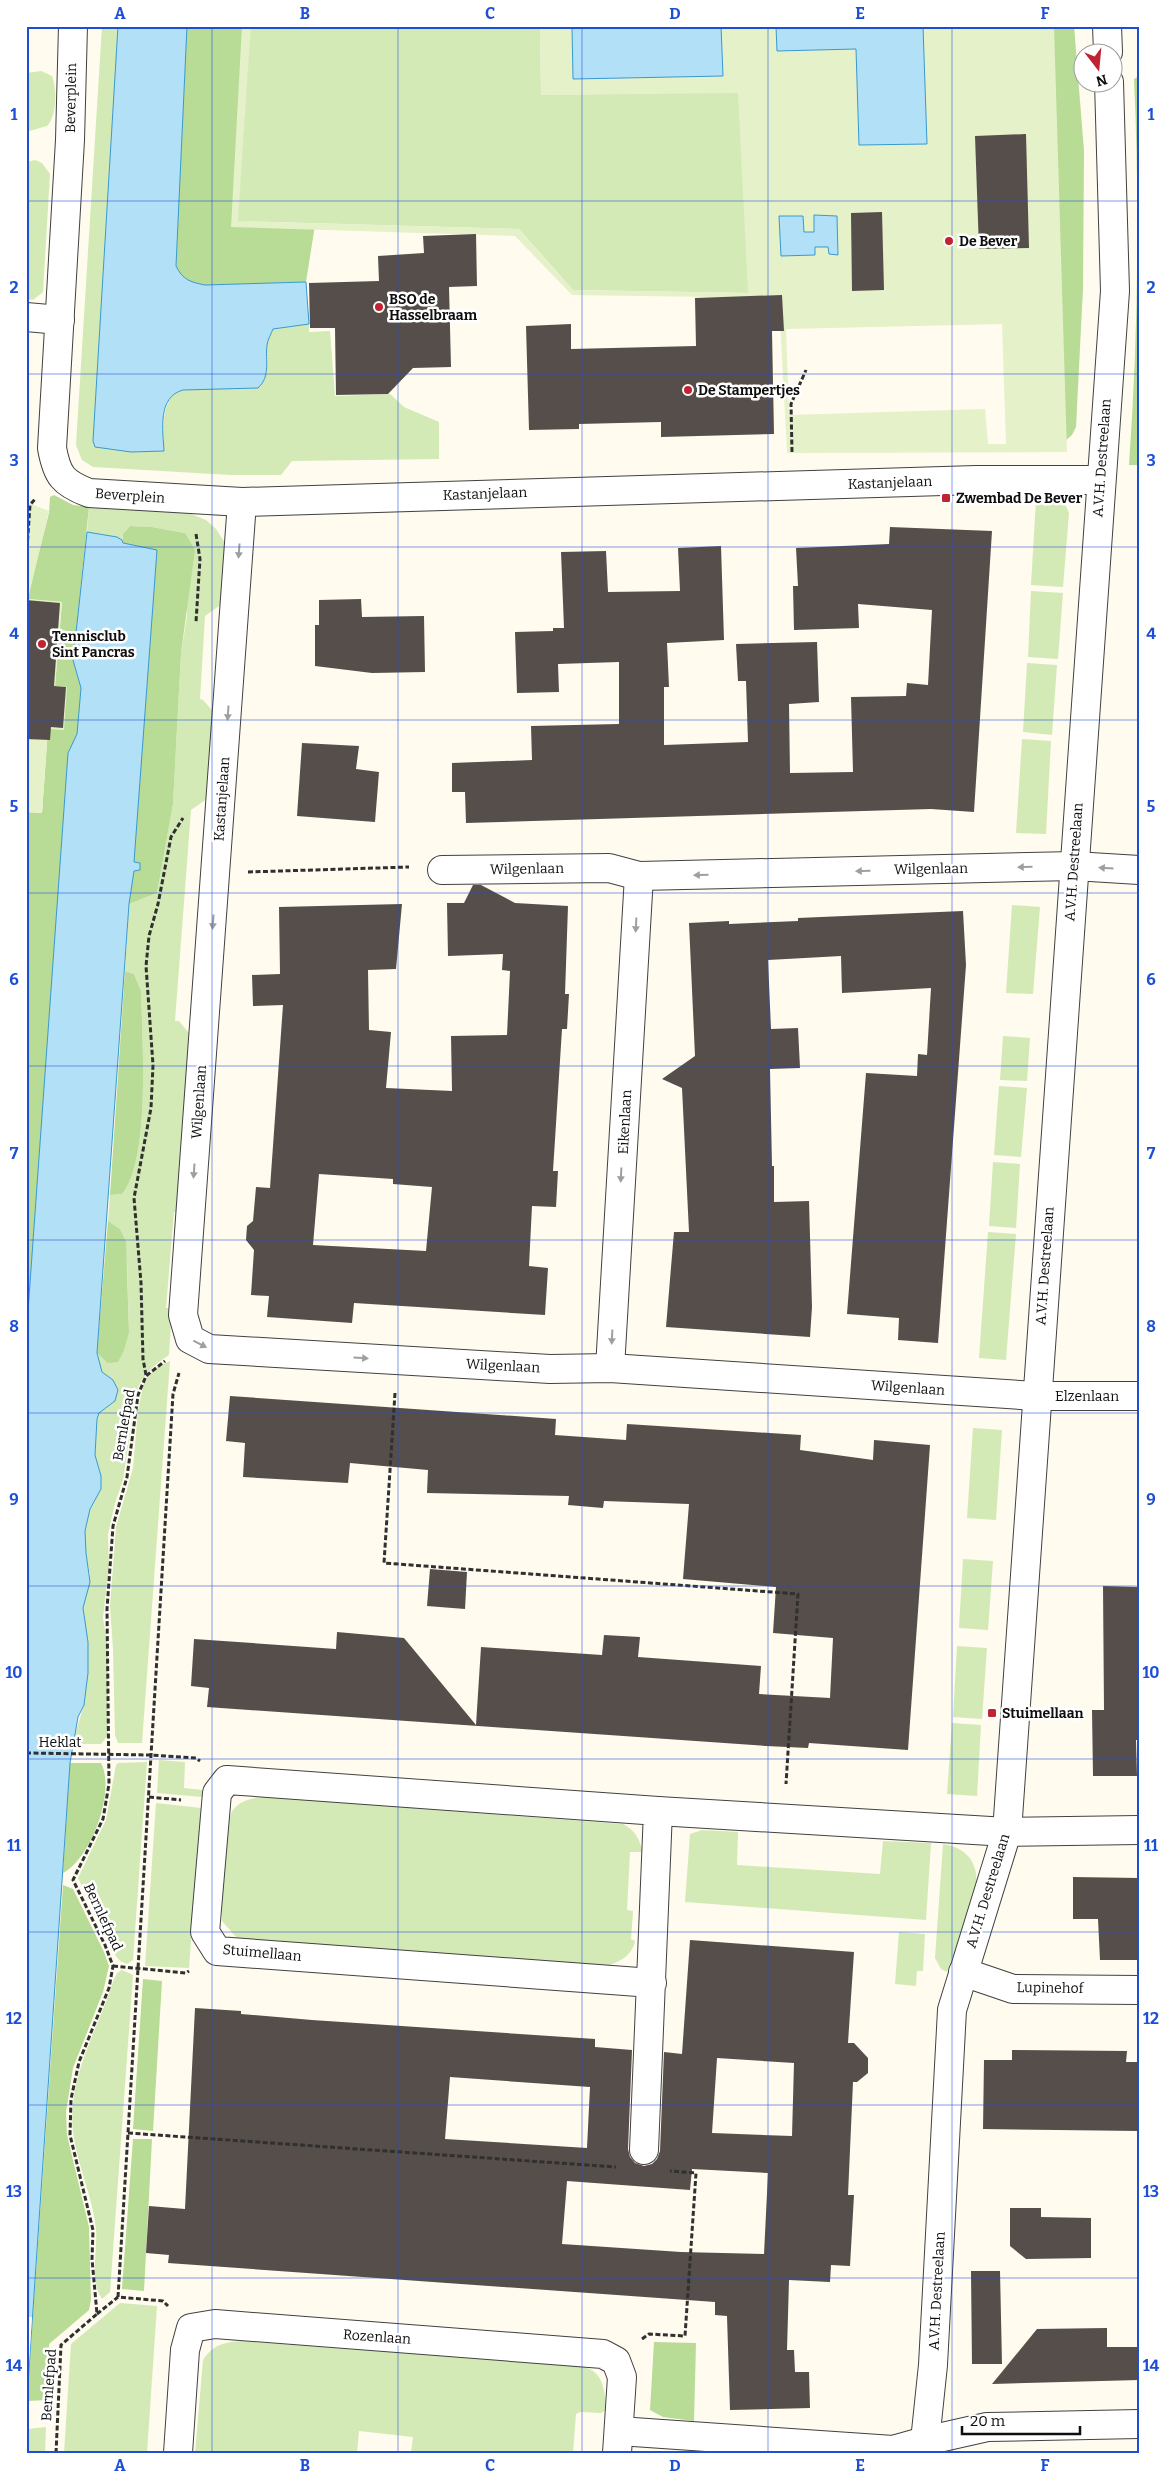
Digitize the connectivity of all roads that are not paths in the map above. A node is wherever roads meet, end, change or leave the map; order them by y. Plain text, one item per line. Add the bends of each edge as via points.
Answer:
1 (73, 26) edge
2 (1107, 26) edge
3 (1108, 42) edge
4 (1109, 92) edge
5 (26, 316) edge
6 (60, 320) junction
7 (1100, 480) junction
8 (242, 502) junction
9 (1074, 866) junction
10 (442, 870) road end
11 (1139, 870) edge
12 (216, 873) joint
13 (639, 876) junction
14 (610, 1368) junction
15 (1036, 1396) junction
16 (1139, 1396) edge
17 (658, 1810) junction
18 (1139, 1830) edge
19 (1007, 1832) junction
20 (963, 1972) junction
21 (652, 1983) junction
22 (1139, 1990) edge
23 (634, 2159) road end
24 (1139, 2424) edge
25 (618, 2442) edge
26 (923, 2447) edge
27 (178, 2453) edge

1 - 6 street, Beverplein
2 - 3 street
4 - 7 street, A.V.H. Destreelaan via 1115,291
5 - 6 street
6 - 8 street, Beverplein via 52,448 58,472 71,486 89,493
7 - 8 street, Kastanjelaan via 976,480
7 - 9 street, A.V.H. Destreelaan
8 -> 12 street, Kastanjelaan
11 -> 9 street
9 -> 13 street, Wilgenlaan
9 - 15 street, A.V.H. Destreelaan
10 - 13 street, Wilgenlaan via 608,868
12 -> 14 street, Wilgenlaan via 183,1315 190,1339 209,1349 550,1369
13 -> 14 street, Eikenlaan
14 - 15 street, Wilgenlaan
15 - 16 street, Elzenlaan
15 - 19 street, A.V.H. Destreelaan
17 - 19 street
17 - 21 street
17 - 21 street, Stuimellaan via 227,1780 217,1793 205,1932 217,1951
18 - 19 street
19 - 20 street, A.V.H. Destreelaan
20 - 22 street, Lupinehof via 1013,1989
20 - 26 street, A.V.H. Destreelaan via 952,2010 933,2365
21 - 23 street
24 - 26 street via 987,2427
25 - 26 street via 893,2450
25 - 27 street, Rozenlaan via 622,2378 616,2361 602,2354 215,2324 190,2328 185,2350

